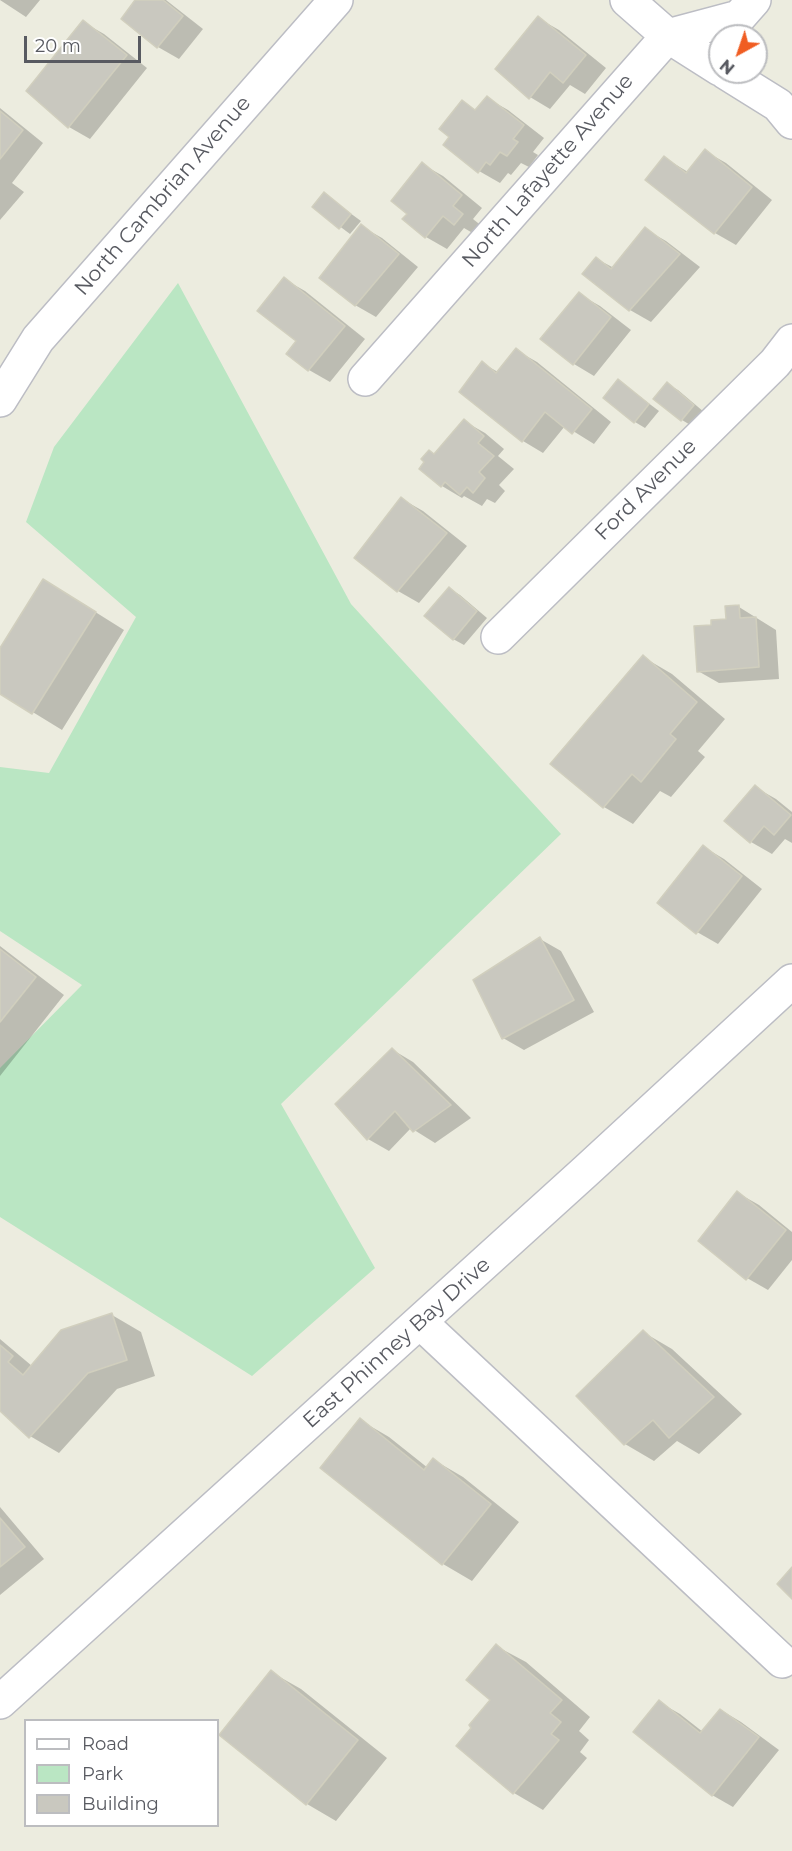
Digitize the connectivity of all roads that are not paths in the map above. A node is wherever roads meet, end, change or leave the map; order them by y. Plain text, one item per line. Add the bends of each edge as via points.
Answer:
1 (336, 0) edge
2 (627, 0) edge
3 (754, 0) edge
4 (668, 36) junction
5 (708, 61) edge
6 (745, 84) edge
7 (792, 122) edge
8 (792, 341) edge
9 (365, 379) dead end
10 (0, 400) edge
11 (498, 637) dead end
12 (792, 981) edge
13 (420, 1322) junction
14 (782, 1661) dead end
15 (0, 1702) edge

1 - 10 street, North Cambrian Avenue via 38,339
2 - 4 street
3 - 4 street via 739,17
4 - 5 street
4 - 9 street, North Lafayette Avenue
6 - 7 street via 778,105
8 - 11 street, Ford Avenue via 775,363
12 - 13 street, East Phinney Bay Drive
13 - 14 street
13 - 15 street, East Phinney Bay Drive

